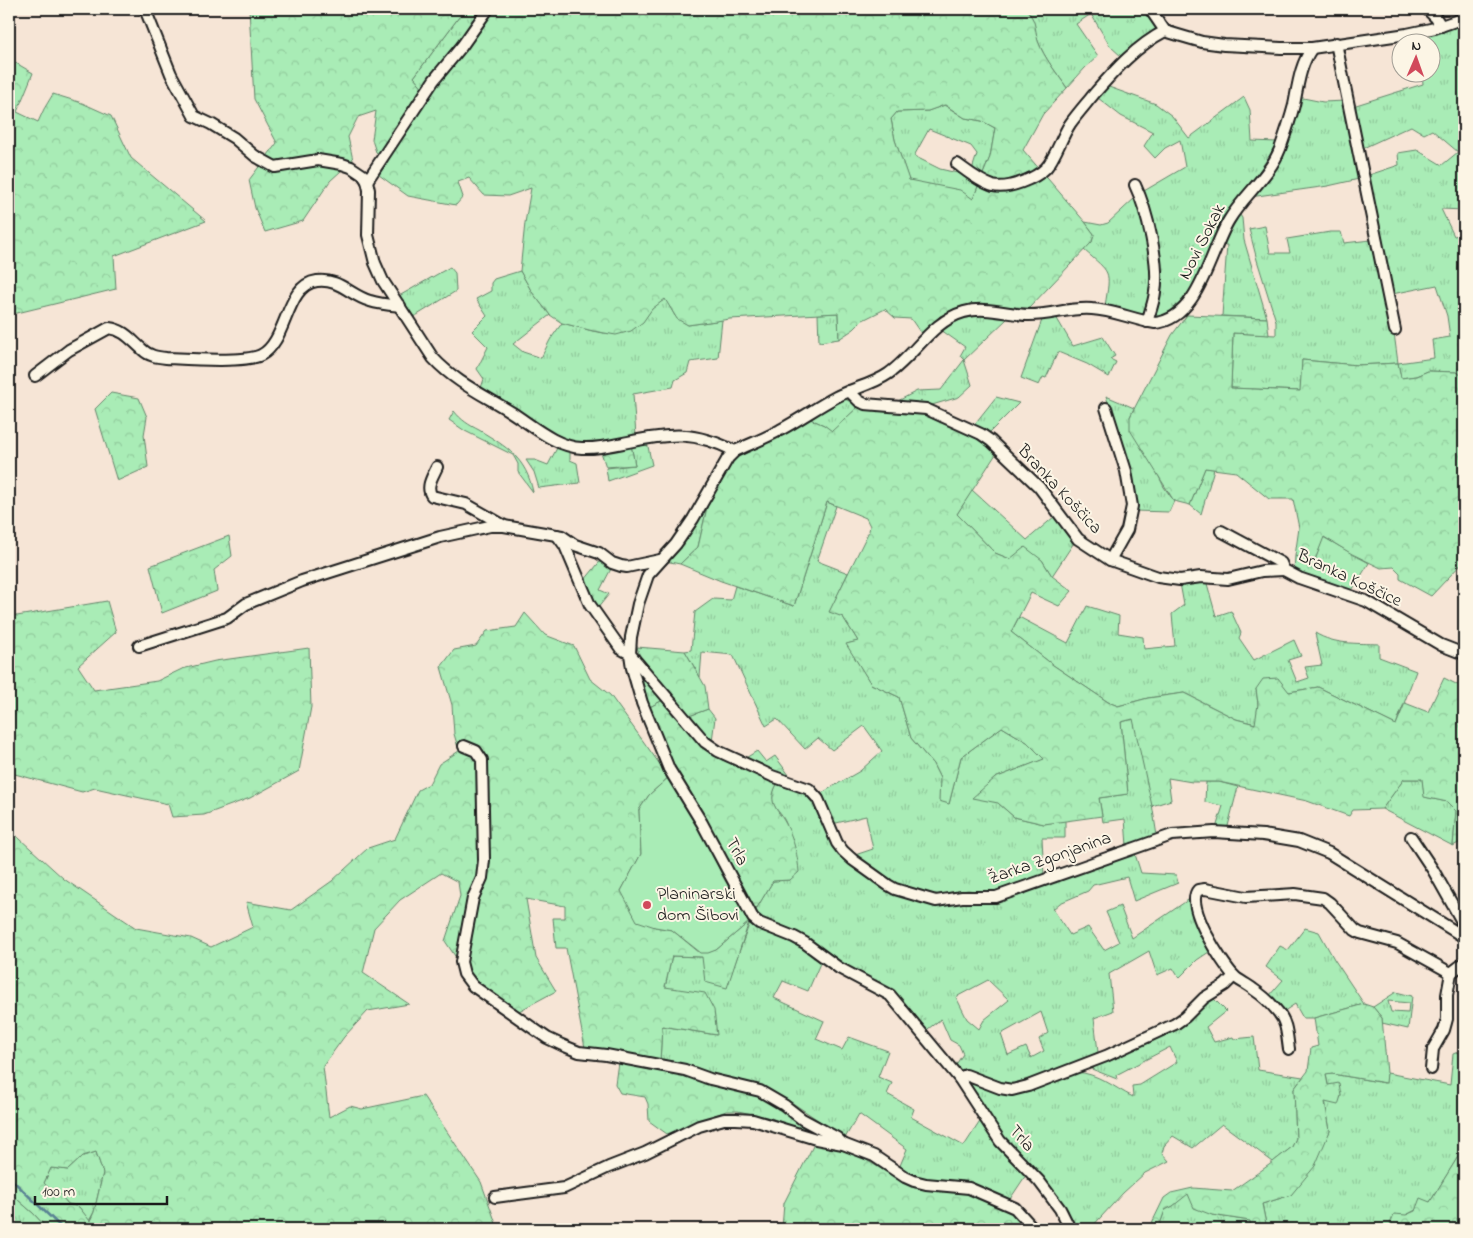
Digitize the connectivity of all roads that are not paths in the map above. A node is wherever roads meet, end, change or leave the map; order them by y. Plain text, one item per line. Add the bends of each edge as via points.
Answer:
1 (145, 9) edge
2 (488, 9) edge
3 (1150, 9) edge
4 (1427, 9) edge
5 (1464, 18) edge
6 (1441, 26) junction
7 (1165, 31) junction
8 (1336, 43) junction
9 (1312, 48) junction
10 (958, 164) dead end
11 (367, 181) junction
12 (1135, 186) dead end
13 (400, 306) junction
14 (1147, 322) junction
15 (1395, 330) dead end
16 (35, 376) dead end
17 (849, 391) junction
18 (1106, 408) dead end
19 (735, 451) junction
20 (437, 467) dead end
21 (504, 526) junction
22 (1221, 531) dead end
23 (557, 535) junction
24 (660, 560) junction
25 (1110, 560) junction
26 (1284, 570) junction
27 (138, 646) dead end
28 (630, 654) junction
29 (1464, 654) edge
30 (464, 746) dead end
31 (1411, 838) dead end
32 (1464, 925) edge
33 (1464, 937) edge
34 (1464, 963) edge
35 (1451, 973) junction
36 (1234, 976) junction
37 (1289, 1049) dead end
38 (1431, 1068) dead end
39 (959, 1078) junction
40 (843, 1144) junction
41 (495, 1197) dead end
42 (1034, 1229) edge
43 (1068, 1229) edge

1 - 11 street via 171,74 194,116 234,138 255,156 275,167 318,160 351,167
2 - 11 street via 434,80
3 - 7 street
4 - 6 street
5 - 6 street
6 - 8 street
7 - 9 street via 1224,45
7 - 10 street via 1135,51 1116,69 1070,124 1046,168 1027,180 999,187
8 - 9 street
8 - 15 street
9 - 14 street, Novi Sokak via 1300,72 1279,151 1264,176 1230,218 1196,292 1172,317 1163,322
11 - 13 street via 369,243 383,281
12 - 14 street via 1148,226 1155,265 1155,292
13 - 16 street via 368,301 341,285 318,281 299,291 277,337 262,355 247,359 152,356 125,333 109,328 70,350
13 - 19 street via 433,358 443,368 479,394 565,444 592,448 654,436 684,435 712,440
14 - 17 street, Novi Sokak via 1091,309 1039,315 971,310 944,321 902,363 875,382
17 - 19 street, Novi Sokak
17 - 25 street, Branka Koščica via 865,404 926,409 981,434 1040,487 1078,539
18 - 25 street via 1126,471 1132,506 1126,530
19 - 24 street, Trla via 676,544
20 - 21 street via 429,487 432,496 466,504
21 - 23 street
21 - 27 street via 490,526 440,538 302,581 246,604 227,618
22 - 26 street, Branka Koščice via 1281,563
23 - 24 street via 621,566
23 - 28 street, Žarka Zgonjanina via 565,546 590,605 621,649
24 - 28 street, Trla via 648,576 638,604
25 - 26 street, Branka Koščica via 1174,580 1228,579 1262,571
26 - 29 street, Branka Koščice via 1305,581 1366,601 1441,645
28 - 33 street, Žarka Zgonjanina via 705,742 772,776 809,789 818,798 843,851 888,885 908,894 936,901 996,897 1172,835 1214,832 1263,835 1299,841 1329,853
28 - 39 street, Trla via 642,702 669,769 753,918 799,940 838,968 890,995
30 - 40 street via 476,751 482,760 484,860 461,962 464,974 473,986 562,1045 579,1052 684,1070 760,1091
31 - 32 street
34 - 35 street
35 - 36 street via 1396,943 1355,930 1323,898 1295,894 1246,898 1198,890 1195,898 1198,916 1216,951
35 - 38 street via 1447,1019 1433,1049
36 - 37 street via 1278,1011 1286,1029
36 - 39 street via 1175,1024 1106,1056 1036,1082 1012,1090 966,1075
39 - 43 street, Trla via 1000,1142 1039,1181 1060,1209
40 - 41 street via 754,1120 724,1119 699,1126 564,1188
40 - 42 street via 874,1156 914,1181 969,1188 1015,1208

